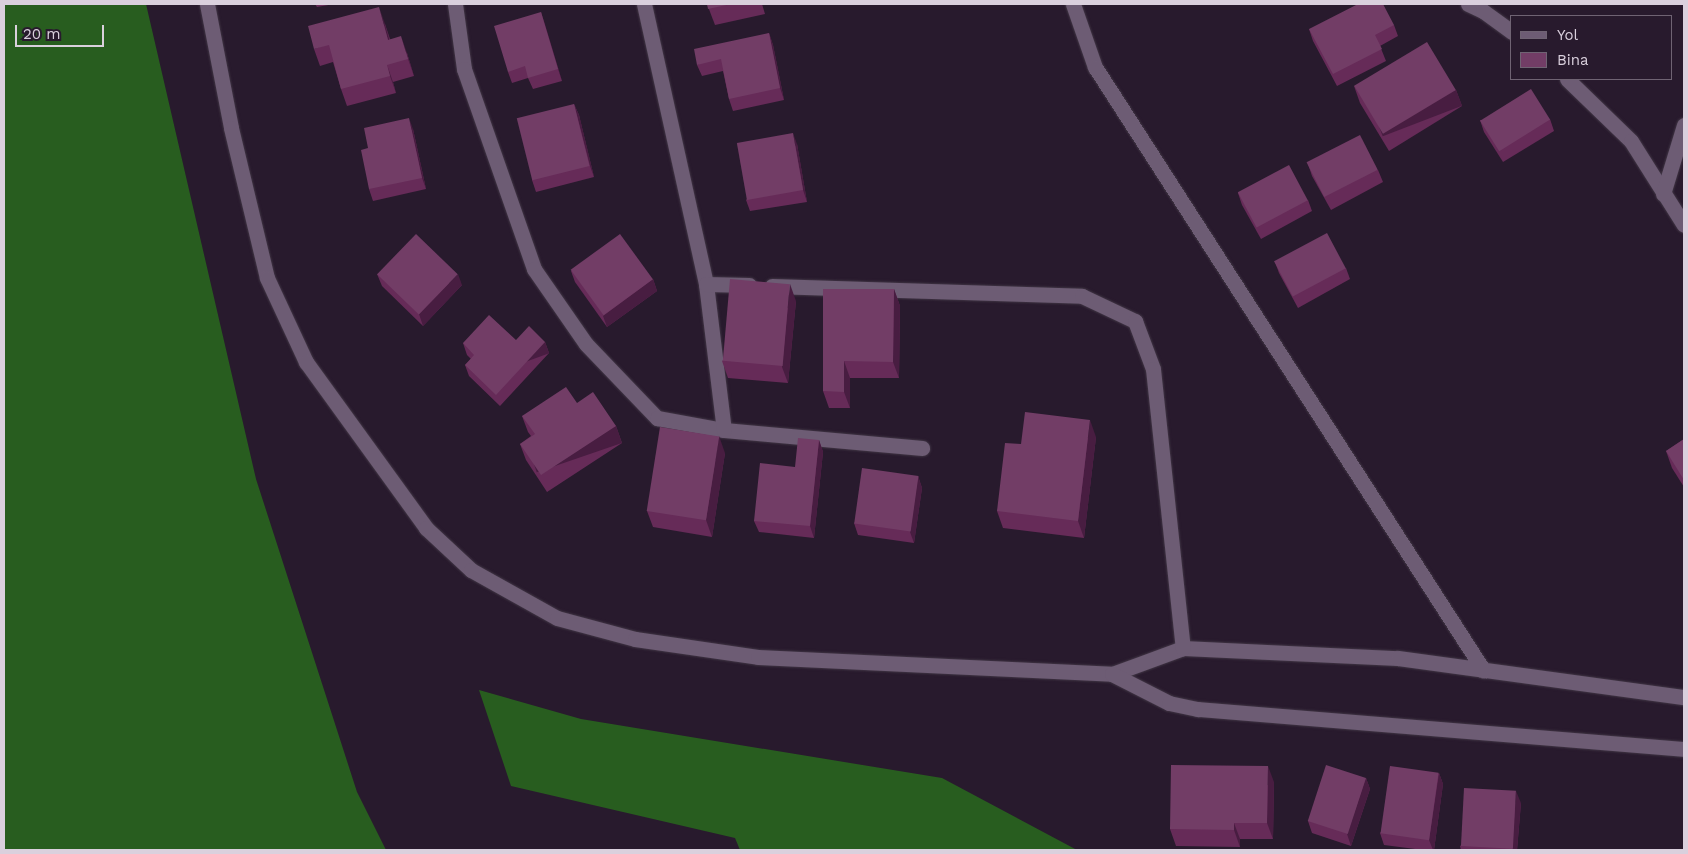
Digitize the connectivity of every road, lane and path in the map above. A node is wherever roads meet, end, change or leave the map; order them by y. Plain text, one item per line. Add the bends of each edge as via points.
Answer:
1 (207, 4) edge
2 (455, 4) edge
3 (644, 4) edge
4 (1073, 4) edge
5 (1468, 4) edge
6 (1510, 30) edge
7 (1568, 80) edge
8 (1684, 125) edge
9 (1663, 194) junction
10 (1684, 225) edge
11 (706, 284) junction
12 (724, 430) junction
13 (922, 448) dead end
14 (1184, 648) junction
15 (1484, 671) junction
16 (1112, 674) junction
17 (1684, 697) edge
18 (1684, 749) edge

1 - 16 street via 231,128 267,278 306,362 426,528 472,570 557,618 635,639 758,657
2 - 12 street via 464,69 534,269 586,344 657,418
3 - 11 street
4 - 15 street via 1095,68
5 - 6 street via 1484,11
7 - 9 street via 1631,141
8 - 9 street
9 - 10 street
11 - 12 street
11 - 14 street via 1082,296 1135,321 1153,369
12 - 13 street
14 - 15 street via 1398,658
14 - 16 street
15 - 17 street
16 - 18 street via 1169,703 1198,709

